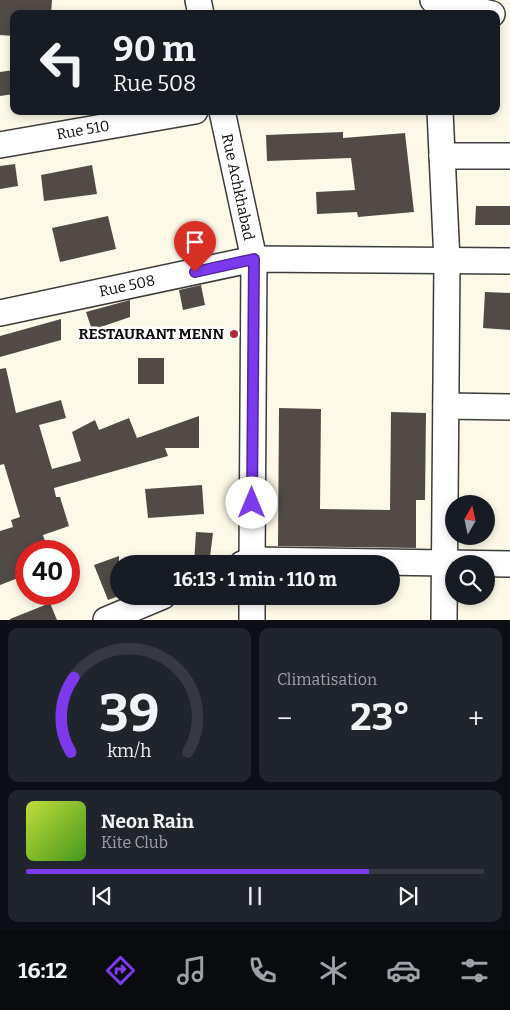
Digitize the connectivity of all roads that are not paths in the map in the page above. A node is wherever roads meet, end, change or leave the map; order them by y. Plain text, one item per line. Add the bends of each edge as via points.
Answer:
1 (444, 6) edge
2 (468, 10) edge
3 (172, 115) edge
4 (223, 115) edge
5 (440, 115) edge
6 (0, 145) edge
7 (442, 156) junction
8 (510, 156) edge
9 (254, 259) junction
10 (448, 261) junction
11 (510, 261) edge
12 (0, 313) edge
13 (446, 406) junction
14 (510, 406) edge
15 (249, 555) edge
16 (400, 563) edge
17 (444, 563) junction
18 (510, 564) edge
19 (142, 605) edge
20 (252, 605) edge
21 (106, 620) edge
22 (252, 620) edge
23 (444, 620) edge

1 - 2 street
3 - 6 street, Rue 510
4 - 9 street, Rue Achkhabad
5 - 7 street
7 - 8 street
7 - 10 street
9 - 10 street, Rue 508
9 - 12 street, Rue 508
9 - 15 street, Rue Achkhabad
10 - 11 street, Rue 508
10 - 13 street
13 - 14 street
13 - 17 street
16 - 17 street
17 - 18 street
17 - 23 street
19 - 21 street
20 - 22 street

